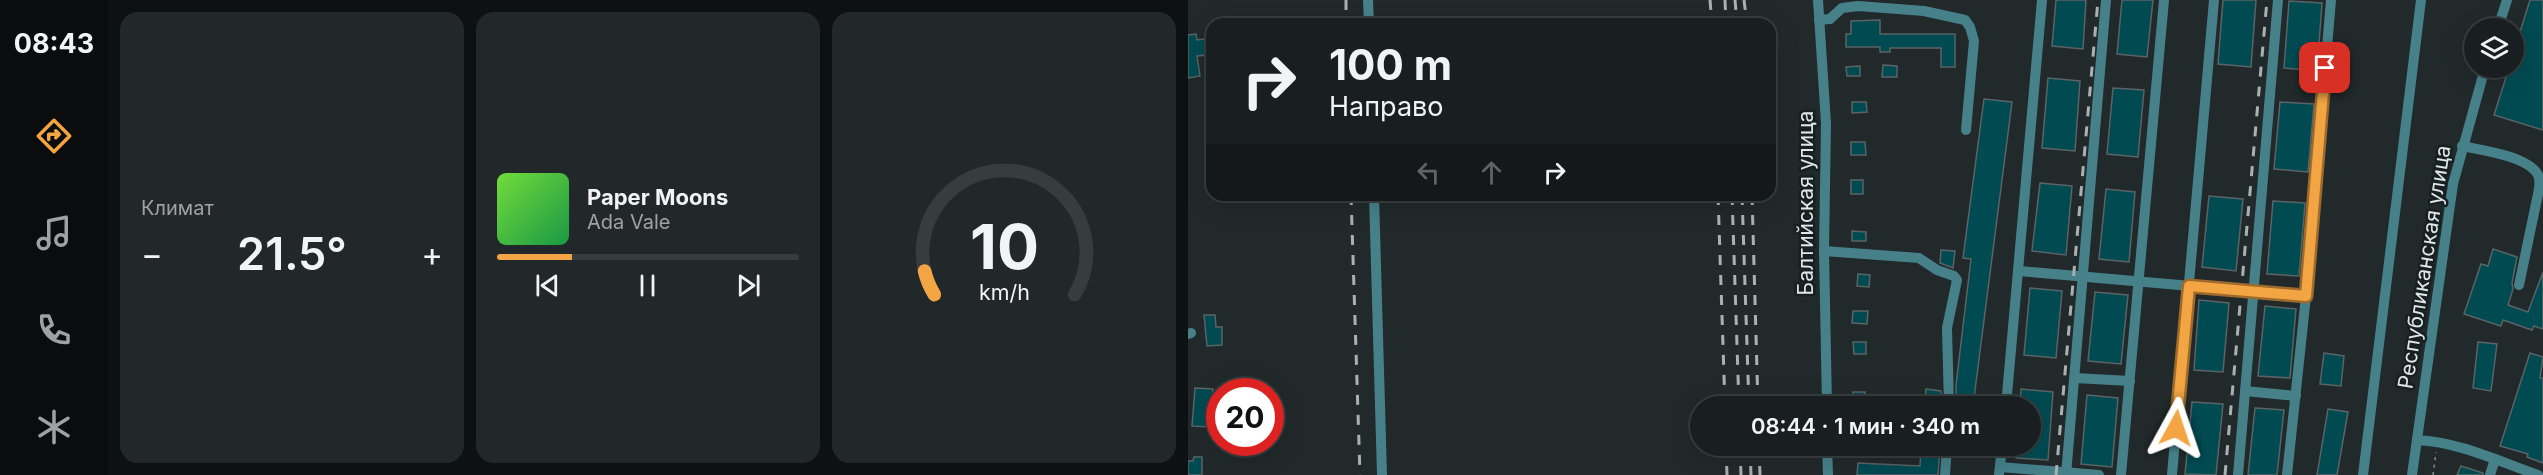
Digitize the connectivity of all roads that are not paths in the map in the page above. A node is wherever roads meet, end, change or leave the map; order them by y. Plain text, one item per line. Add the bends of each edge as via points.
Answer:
1 (1368, 0) edge
2 (1818, 0) edge
3 (2043, 0) edge
4 (2106, 0) edge
5 (2164, 0) edge
6 (2214, 0) edge
7 (2278, 0) edge
8 (2331, 0) edge
9 (2421, 0) edge
10 (2507, 0) edge
11 (1369, 18) edge
12 (2501, 18) edge
13 (1819, 20) junction
14 (2482, 78) edge
15 (1966, 130) dead end
16 (2462, 146) junction
17 (1374, 201) edge
18 (1824, 251) junction
19 (2019, 271) junction
20 (2085, 276) junction
21 (2139, 281) junction
22 (2519, 285) dead end
23 (2189, 286) junction
24 (2254, 292) junction
25 (2306, 296) junction
26 (2075, 378) junction
27 (2130, 381) junction
28 (2245, 391) junction
29 (1827, 396) edge
30 (1949, 396) edge
31 (2007, 396) edge
32 (2295, 396) junction
33 (2417, 440) junction
34 (1827, 456) edge
35 (1946, 456) edge
36 (2001, 456) edge
37 (2495, 459) junction
38 (1999, 471) edge
39 (2517, 472) edge
40 (2066, 474) edge
41 (1382, 475) edge
42 (1828, 475) edge
43 (1945, 475) edge
44 (2099, 475) edge
45 (2121, 475) edge
46 (2172, 475) edge
47 (2238, 475) edge
48 (2287, 475) edge
49 (2363, 475) edge
50 (2412, 475) edge
51 (2490, 475) edge
52 (2538, 475) edge

1 - 11 street
2 - 13 street, Балтийская улица
3 - 19 street
4 - 20 street
5 - 21 street
6 - 23 street
7 - 24 street
8 - 25 street
9 - 49 street
10 - 12 street
13 - 15 street via 1830,19 1842,8 1858,6 1932,12 1965,20 1974,41
13 - 18 street, Балтийская улица via 1826,123
14 - 16 street, Республиканская улица
16 - 22 street via 2519,160 2537,174 2540,182
16 - 33 street, Республиканская улица via 2453,184
17 - 41 street
18 - 29 street, Балтийская улица
18 - 30 street via 1919,258 1954,276 1957,280 1947,328
19 - 20 street
19 - 31 street
20 - 21 street
20 - 26 street
21 - 23 street
21 - 27 street
23 - 24 street
23 - 46 street
24 - 25 street
24 - 28 street
25 - 32 street
26 - 27 street
26 - 40 street
27 - 45 street
28 - 32 street
28 - 47 street
32 - 48 street
33 - 37 street via 2438,441
33 - 50 street, Республиканская улица
34 - 42 street
35 - 43 street
36 - 38 street
37 - 39 street
37 - 51 street
38 - 40 street
39 - 52 street
40 - 44 street

